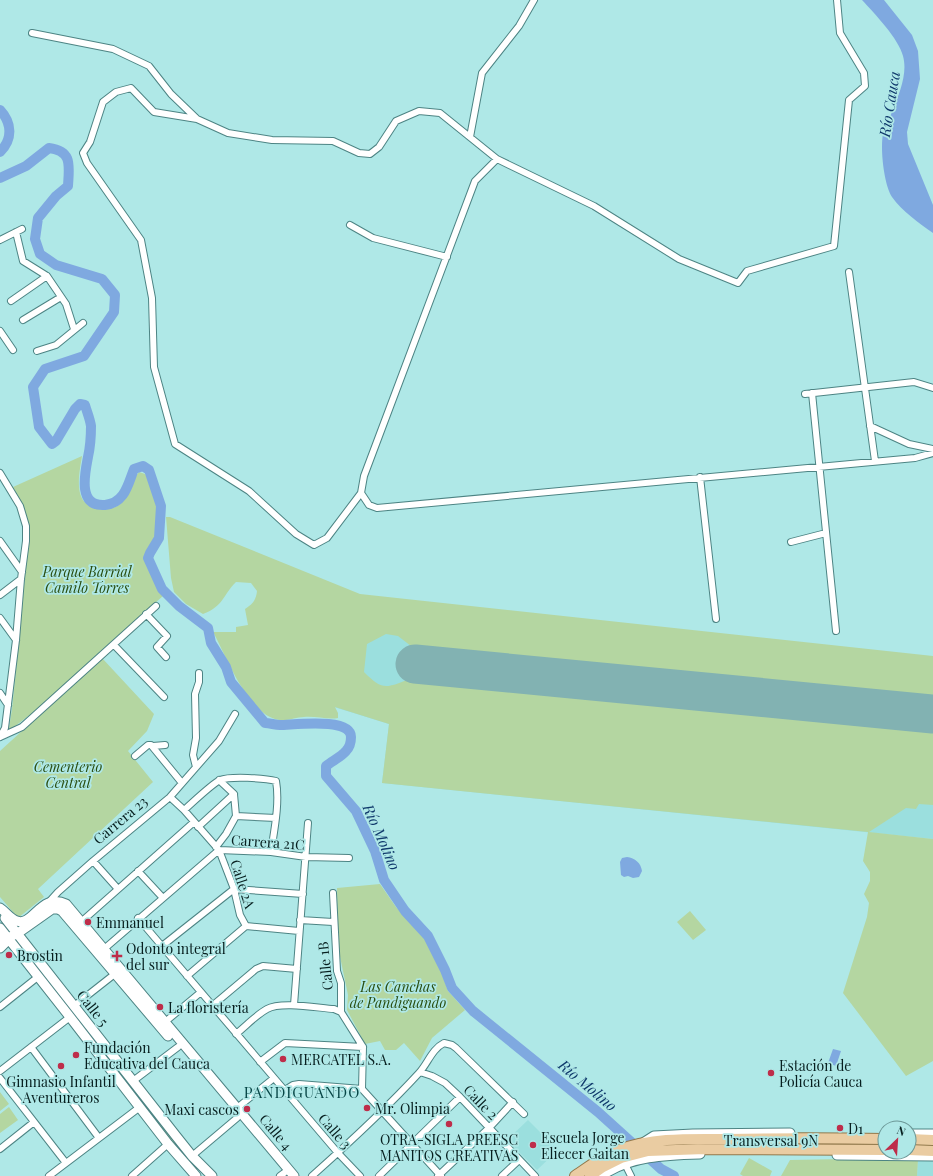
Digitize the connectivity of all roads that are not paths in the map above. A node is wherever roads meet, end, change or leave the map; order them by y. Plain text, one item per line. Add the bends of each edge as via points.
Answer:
1 (534, 0) edge
2 (837, 0) edge
3 (32, 33) dead end
4 (197, 119) junction
5 (470, 137) junction
6 (497, 159) junction
7 (350, 224) dead end
8 (0, 240) edge
9 (447, 257) junction
10 (848, 272) dead end
11 (47, 276) junction
12 (61, 297) junction
13 (11, 301) dead end
14 (23, 320) dead end
15 (83, 323) dead end
16 (74, 329) junction
17 (0, 331) edge
18 (13, 350) dead end
19 (38, 351) dead end
20 (865, 387) junction
21 (933, 388) edge
22 (812, 393) junction
23 (805, 394) dead end
24 (870, 426) junction
25 (933, 449) edge
26 (933, 453) edge
27 (875, 461) junction
28 (820, 466) junction
29 (0, 473) edge
30 (700, 477) junction
31 (361, 493) junction
32 (826, 533) junction
33 (0, 541) edge
34 (791, 542) dead end
35 (22, 572) junction
36 (21, 579) junction
37 (0, 595) edge
38 (156, 606) dead end
39 (146, 614) junction
40 (0, 618) edge
41 (716, 619) dead end
42 (836, 632) dead end
43 (16, 640) junction
44 (114, 645) junction
45 (166, 657) dead end
46 (199, 673) dead end
47 (0, 693) edge
48 (164, 697) dead end
49 (8, 705) junction
50 (235, 714) dead end
51 (0, 737) edge
52 (165, 745) dead end
53 (153, 746) junction
54 (136, 756) dead end
55 (196, 767) junction
56 (219, 780) junction
57 (182, 783) junction
58 (234, 794) junction
59 (170, 797) junction
60 (184, 810) junction
61 (236, 816) junction
62 (276, 818) junction
63 (308, 823) dead end
64 (196, 824) junction
65 (217, 849) junction
66 (271, 852) junction
67 (306, 857) junction
68 (349, 858) dead end
69 (93, 861) junction
70 (138, 871) junction
71 (118, 889) junction
72 (234, 889) junction
73 (58, 892) junction
74 (333, 893) dead end
75 (303, 894) junction
76 (163, 898) junction
77 (49, 903) junction
78 (62, 907) junction
79 (0, 908) edge
80 (0, 912) edge
81 (138, 918) junction
82 (300, 920) junction
83 (81, 922) junction
84 (333, 922) junction
85 (246, 926) junction
86 (0, 928) edge
87 (299, 931) junction
88 (18, 933) junction
89 (4, 938) edge
90 (162, 946) junction
91 (0, 948) edge
92 (104, 949) junction
93 (297, 969) junction
94 (116, 973) junction
95 (39, 976) junction
96 (187, 976) junction
97 (127, 987) junction
98 (201, 992) junction
99 (142, 994) junction
100 (294, 1005) junction
101 (74, 1006) junction
102 (212, 1006) junction
103 (0, 1007) edge
104 (340, 1012) junction
105 (70, 1017) junction
106 (165, 1022) junction
107 (236, 1034) junction
108 (84, 1035) junction
109 (31, 1047) junction
110 (107, 1047) junction
111 (178, 1047) junction
112 (363, 1047) junction
113 (260, 1062) junction
114 (0, 1072) edge
115 (420, 1072) junction
116 (0, 1078) edge
117 (274, 1078) junction
118 (134, 1081) junction
119 (362, 1089) junction
120 (285, 1090) junction
121 (460, 1097) junction
122 (513, 1102) junction
123 (140, 1107) junction
124 (237, 1108) junction
125 (381, 1111) junction
126 (524, 1114) dead end
127 (237, 1118) junction
128 (34, 1122) junction
129 (489, 1128) junction
130 (877, 1134) edge
131 (917, 1134) edge
132 (933, 1134) edge
133 (99, 1138) junction
134 (258, 1138) junction
135 (877, 1139) edge
136 (917, 1139) edge
137 (933, 1140) edge
138 (168, 1144) junction
139 (411, 1144) junction
140 (0, 1149) edge
141 (648, 1150) junction
142 (734, 1150) junction
143 (877, 1150) edge
144 (917, 1150) edge
145 (933, 1151) edge
146 (338, 1153) junction
147 (744, 1153) junction
148 (631, 1154) junction
149 (192, 1156) junction
150 (933, 1156) edge
151 (519, 1160) junction
152 (66, 1163) junction
153 (625, 1164) junction
154 (139, 1170) junction
155 (283, 1175) edge
156 (49, 1176) edge
157 (132, 1176) edge
158 (144, 1176) edge
159 (196, 1176) edge
160 (212, 1176) edge
161 (294, 1176) edge
162 (312, 1176) edge
163 (360, 1176) edge
164 (379, 1176) edge
165 (440, 1176) edge
166 (502, 1176) edge
167 (535, 1176) edge
168 (575, 1176) edge
169 (590, 1176) edge
170 (601, 1176) edge
171 (631, 1176) edge

1 - 5 street via 519,26 482,73
2 - 6 street via 840,33 864,73 865,86 849,100 834,246 747,271 738,283 679,259 594,206
3 - 4 street via 113,49 149,66 171,94
4 - 5 street via 228,133 272,140 333,141 359,153 370,154 379,147 396,121 419,111 440,113
4 - 31 street via 154,112 131,88 116,92 103,102 90,142 83,153 87,163 141,240 152,298 154,367 175,444 249,491 296,534 314,545 327,538
5 - 6 street
6 - 9 street via 475,181
7 - 9 street via 373,238
8 - 11 street via 19,230 23,261
9 - 31 street via 364,476
10 - 20 street
11 - 12 street
11 - 13 street
12 - 14 street
12 - 16 street
15 - 16 street
16 - 19 street via 56,345
17 - 18 street
20 - 21 street via 914,382
20 - 22 street
20 - 24 street
22 - 23 street
22 - 28 street
24 - 25 street via 909,444
24 - 27 street
26 - 27 street via 915,458
27 - 28 street
28 - 30 street
28 - 32 street
29 - 35 street via 20,506 26,526
30 - 31 street via 377,508 369,505
30 - 41 street
32 - 34 street
32 - 42 street
33 - 35 street
35 - 36 street
36 - 37 street
36 - 43 street
38 - 39 street
39 - 44 street
39 - 45 street via 167,636 157,648
40 - 43 street
43 - 49 street
44 - 48 street
44 - 51 street via 22,727
46 - 55 street via 193,755
47 - 49 street
49 - 51 street via 5,728
50 - 55 street, Carrera 23 via 219,741
52 - 53 street
53 - 54 street via 148,745
53 - 57 street
55 - 57 street, Carrera 23
56 - 58 street
56 - 60 street
56 - 62 street via 233,778 276,781
57 - 59 street, Carrera 23
58 - 61 street
58 - 64 street
59 - 60 street, Calle 2A
59 - 69 street, Carrera 23
60 - 64 street, Calle 2A
61 - 62 street
61 - 65 street
62 - 66 street
63 - 67 street
64 - 65 street, Calle 2A
64 - 70 street
65 - 66 street, Carrera 21C
65 - 72 street, Calle 2A
65 - 76 street, Carrera 21C
66 - 67 street, Carrera 21C
67 - 68 street, Carrera 21C
67 - 75 street
69 - 71 street
69 - 73 street, Carrera 23
70 - 71 street
70 - 76 street
71 - 83 street
72 - 75 street
72 - 85 street, Calle 2A via 240,915
72 - 90 street
73 - 77 street, Carrera 23
73 - 78 street
74 - 84 street, Calle 1B
75 - 82 street
76 - 81 street, Carrera 21C
77 - 78 main road via 57,901
77 - 79 main road, Carrera 23 via 20,922 15,921
78 - 83 main road, Calle 4
78 - 88 main road via 48,911
78 - 94 main road, Calle 4
80 - 88 main road, Calle 5
81 - 90 street, Calle 3
81 - 92 street, Carrera 21C
82 - 84 street
82 - 87 street
83 - 92 main road, Calle 4
84 - 104 street, Calle 1B via 337,971 341,983
85 - 87 street
85 - 96 street
86 - 89 main road, Calle 5
87 - 93 street
88 - 89 main road
88 - 101 main road, Calle 5
89 - 91 main road via 5,943
89 - 95 main road, Calle 5
90 - 96 street, Calle 3
92 - 99 main road, Calle 4
93 - 100 street
93 - 102 street via 263,966 256,969
94 - 97 main road, Calle 4
94 - 101 street
95 - 103 street
95 - 105 main road, Calle 5
96 - 98 street, Calle 3
97 - 99 main road
97 - 111 main road, Calle 4
98 - 102 street, Calle 3
98 - 106 street
99 - 106 main road, Calle 4
100 - 104 street via 334,1009
100 - 107 street via 272,1006 266,1009
101 - 110 main road, Calle 5
102 - 107 street, Calle 3
104 - 112 street
105 - 108 main road, Calle 5
105 - 109 street
106 - 124 main road, Calle 4
107 - 113 street, Calle 3
108 - 110 main road
108 - 123 main road, Calle 5
109 - 114 street
109 - 133 street
110 - 118 main road, Calle 5
111 - 118 street
111 - 127 main road, Calle 4
112 - 113 street via 285,1044
112 - 119 street
113 - 117 street, Calle 3
115 - 121 street, Calle 2 via 445,1083
115 - 122 street via 434,1051 440,1045 448,1043
115 - 125 street
116 - 128 street
117 - 120 street, Calle 3
117 - 124 street
118 - 149 main road, Calle 5
119 - 120 street via 299,1084
119 - 125 street
120 - 146 street, Calle 3
121 - 129 street, Calle 2
121 - 139 street
122 - 126 street
122 - 129 street
123 - 133 street
123 - 138 main road, Calle 5
124 - 134 main road, Calle 4
125 - 139 street
125 - 146 street
127 - 134 main road, Calle 4
127 - 149 street
128 - 140 street
128 - 152 street
129 - 151 street, Calle 2
129 - 165 street
130 - 141 main road via 654,1136
131 - 132 main road
133 - 152 street
134 - 155 main road, Calle 4
134 - 161 main road, Calle 4
135 - 141 main road, Transversal 9N via 680,1139
136 - 137 main road
138 - 154 street
138 - 159 main road, Calle 5
139 - 164 street
139 - 165 street
141 - 142 main road, Transversal 9N
141 - 147 main road, Transversal 9N via 697,1154
141 - 148 main road, Transversal 9N
141 - 148 main road, Transversal 9N
142 - 143 main road, Transversal 9N
142 - 147 main road
144 - 145 main road
146 - 162 street
146 - 163 street, Calle 3
147 - 150 main road, Transversal 9N
148 - 153 main road
148 - 168 main road via 618,1150
148 - 169 main road
149 - 160 main road, Calle 5
151 - 166 street
151 - 167 street, Calle 2
152 - 156 street
153 - 170 main road
153 - 171 street
154 - 157 street
154 - 158 street

